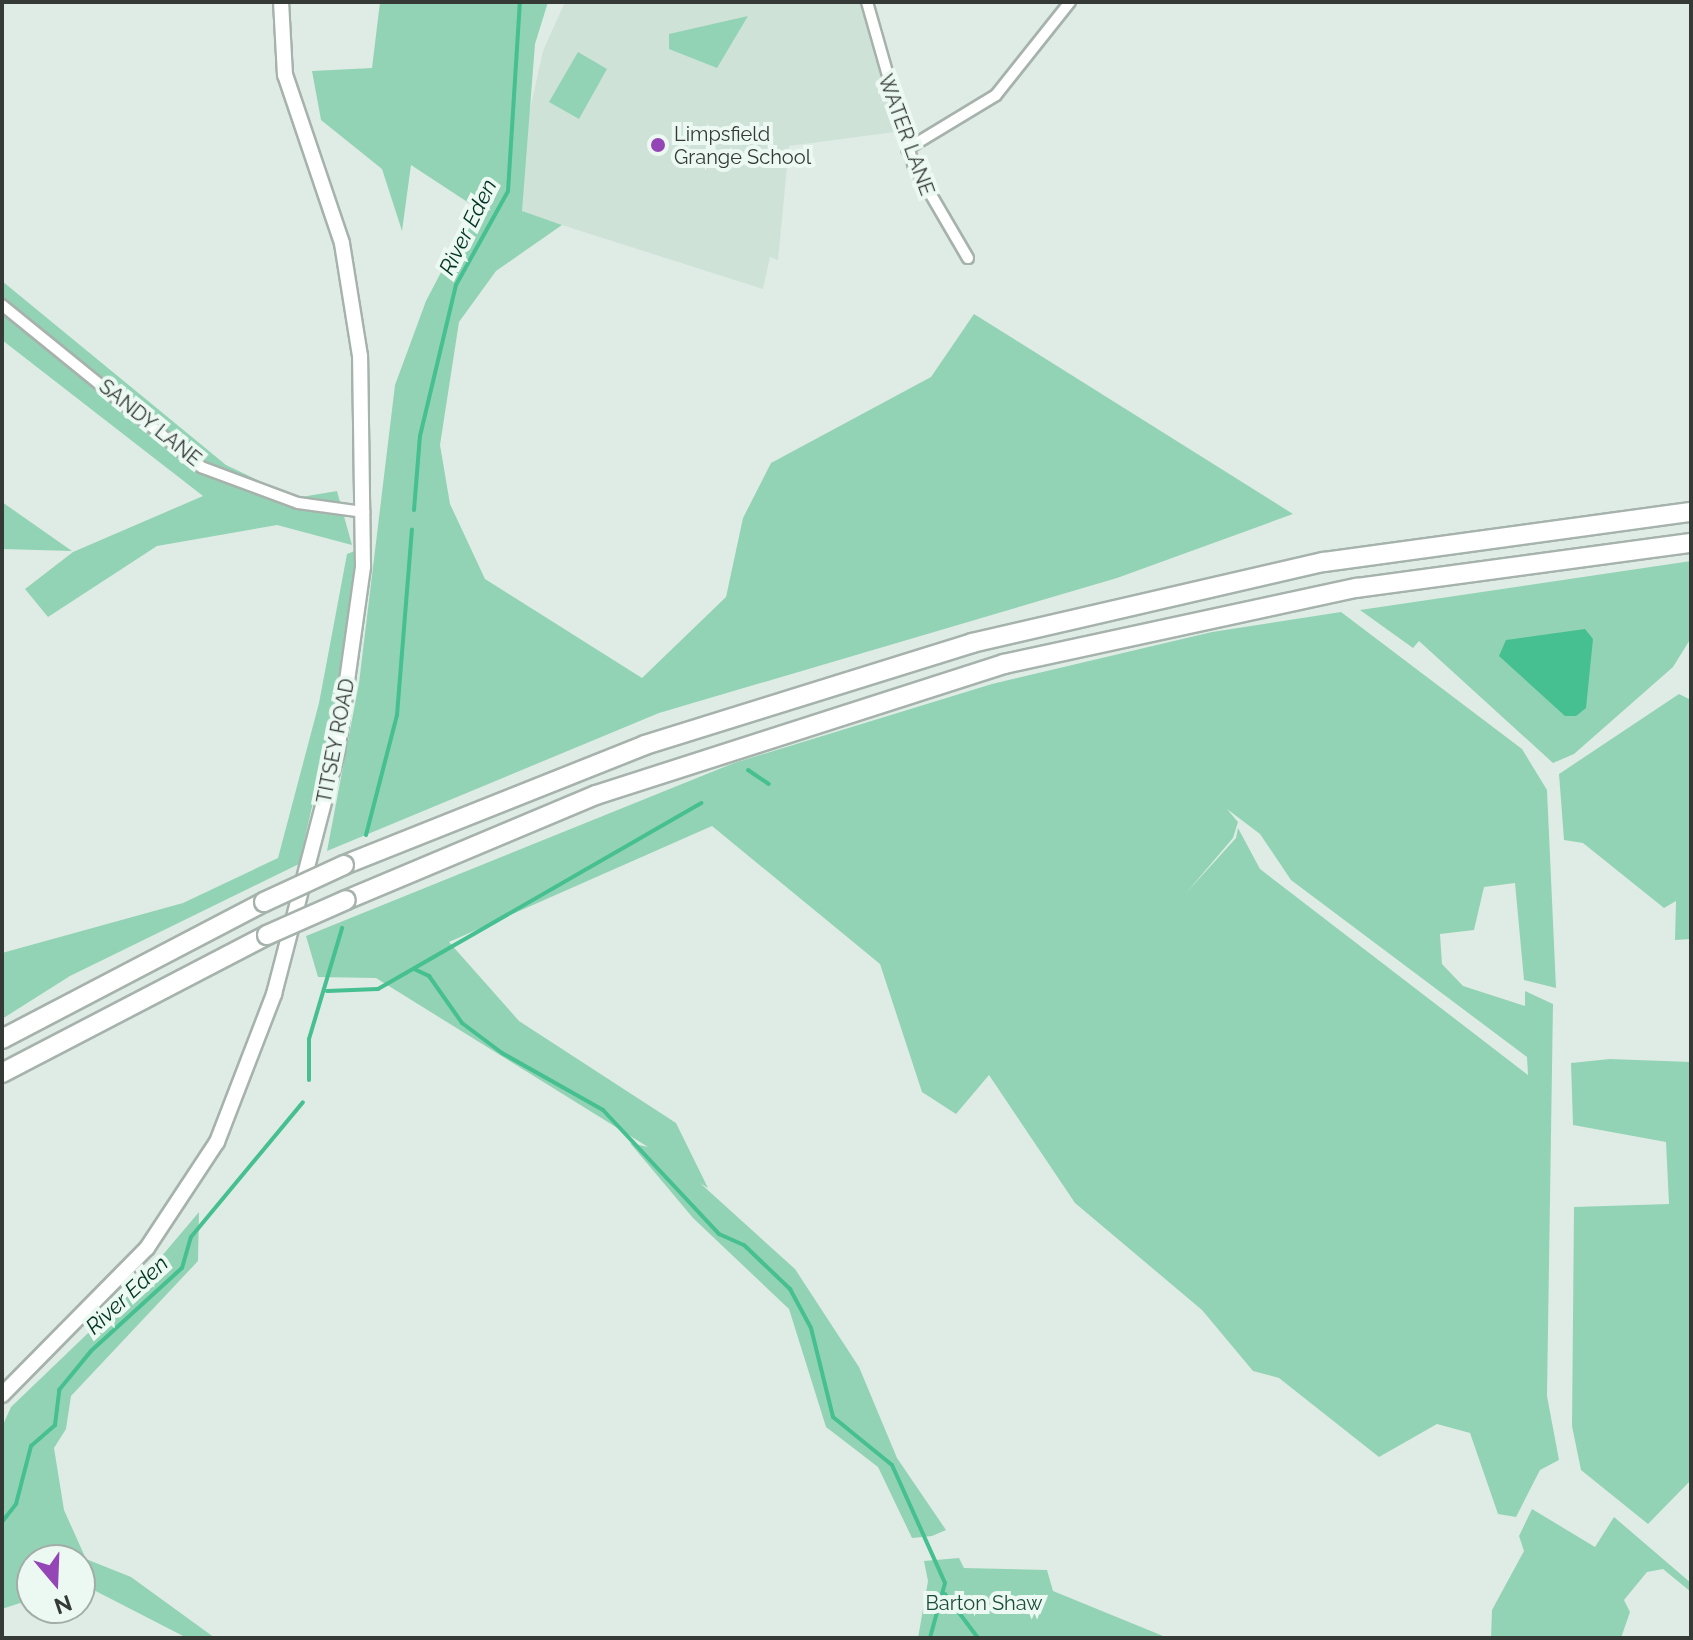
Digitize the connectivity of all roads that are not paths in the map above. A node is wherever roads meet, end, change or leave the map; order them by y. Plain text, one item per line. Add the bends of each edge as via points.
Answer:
1 (281, 2) edge
2 (867, 2) edge
3 (1070, 2) edge
4 (907, 149) junction
5 (968, 258) dead end
6 (2, 305) edge
7 (364, 512) junction
8 (1691, 512) edge
9 (1691, 543) edge
10 (2, 1039) edge
11 (2, 1073) edge
12 (2, 1395) edge

1 - 7 main road, TITSEY ROAD via 285,75 353,291
2 - 4 street, WATER LANE
3 - 4 street via 996,95
4 - 5 street, WATER LANE via 928,198
6 - 7 street, SANDY LANE via 201,467 298,503
7 - 12 main road, TITSEY ROAD via 357,624 337,752 274,994 238,1098 147,1248
8 - 10 highway, bridge via 1270,572 837,681 579,769 344,865
9 - 11 highway, bridge via 1296,600 1004,664 757,739 531,820 346,900 267,935

